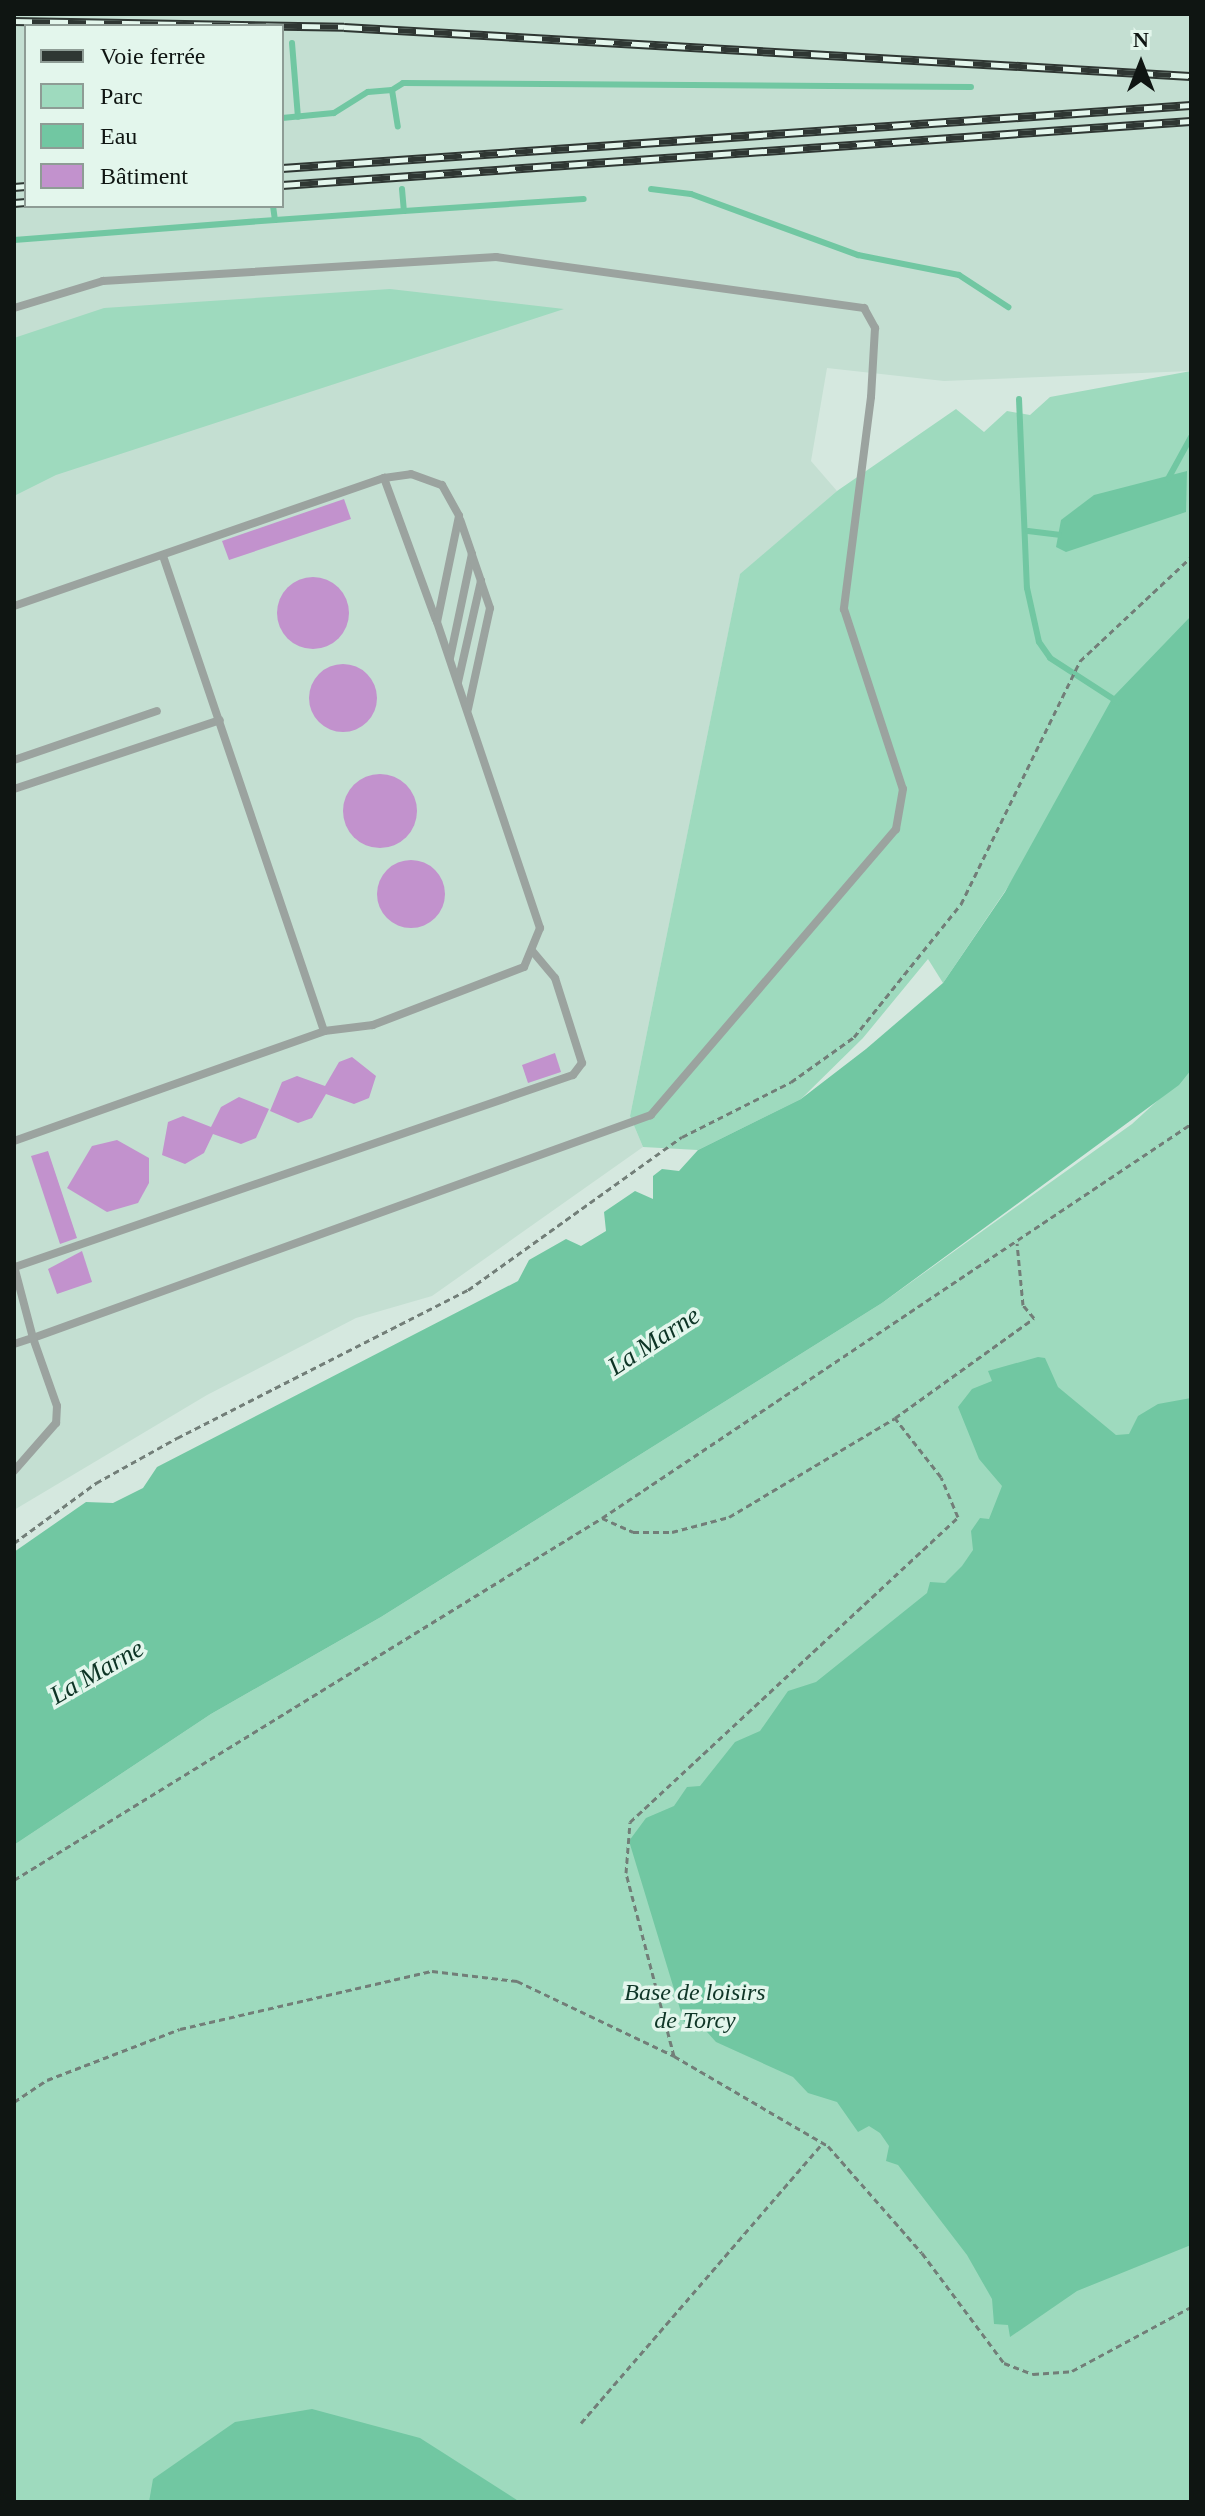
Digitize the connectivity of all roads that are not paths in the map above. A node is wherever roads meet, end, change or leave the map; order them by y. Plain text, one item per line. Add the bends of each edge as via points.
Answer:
1 (14, 308) edge
2 (384, 478) junction
3 (459, 516) junction
4 (472, 554) junction
5 (163, 556) junction
6 (481, 581) junction
7 (14, 606) edge
8 (437, 622) junction
9 (450, 659) junction
10 (458, 682) junction
11 (468, 710) junction
12 (157, 711) dead end
13 (220, 720) junction
14 (14, 760) edge
15 (14, 789) edge
16 (533, 952) junction
17 (324, 1031) junction
18 (14, 1141) edge
19 (14, 1266) edge
20 (33, 1338) junction
21 (14, 1344) edge
22 (14, 1471) edge

1 - 20 lane via 103,281 496,257 864,308 874,318 872,383 844,609 903,789 896,829 640,1124
2 - 3 lane via 411,474 442,485
2 - 5 lane
2 - 8 lane
3 - 4 lane
3 - 8 lane
4 - 6 lane
4 - 9 lane
5 - 7 lane
5 - 13 lane
6 - 10 lane
6 - 11 lane via 490,608
8 - 9 lane
9 - 10 lane
10 - 11 lane
11 - 16 lane via 540,928
12 - 14 lane
13 - 15 lane
13 - 17 lane
16 - 17 lane via 524,967 459,996 373,1025
16 - 19 lane via 555,978 582,1063 573,1075
17 - 18 lane
19 - 20 lane
20 - 21 lane
20 - 22 lane via 57,1406 56,1423

